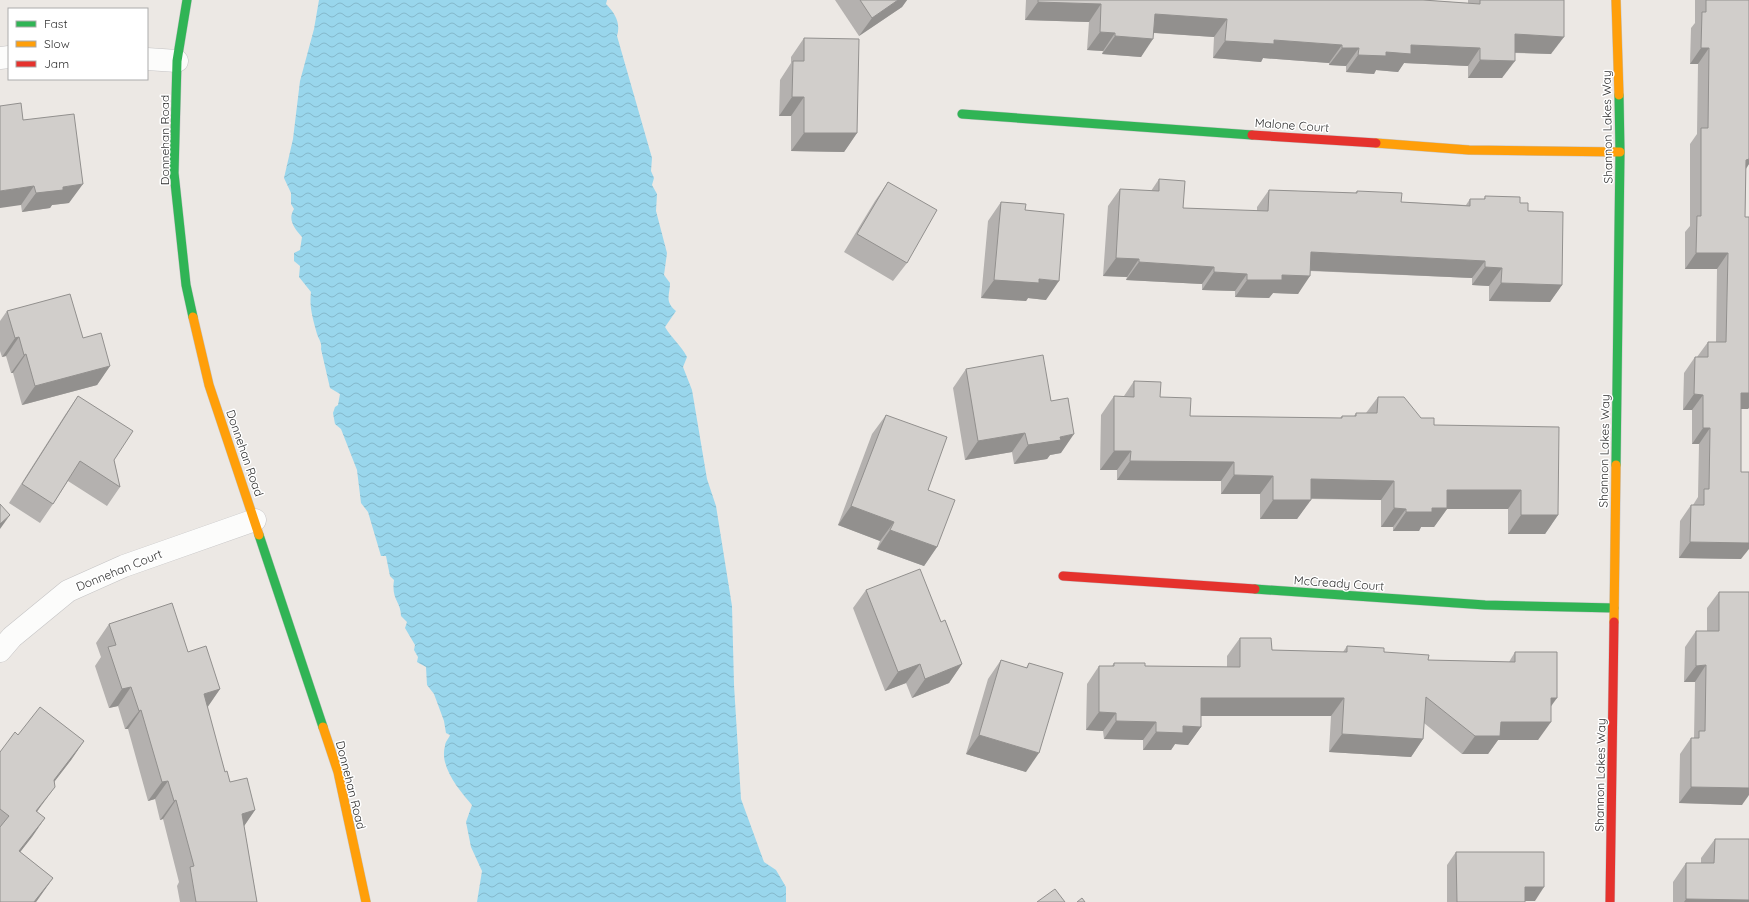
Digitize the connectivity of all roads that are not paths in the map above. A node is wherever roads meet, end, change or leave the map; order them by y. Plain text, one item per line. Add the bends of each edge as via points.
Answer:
1 (187, 0) edge
2 (1616, 0) edge
3 (148, 59) edge
4 (177, 61) junction
5 (962, 114) dead end
6 (1620, 152) junction
7 (255, 520) junction
8 (1063, 576) dead end
9 (1614, 608) junction
10 (0, 652) edge
11 (366, 902) edge
12 (1610, 902) edge

1 - 4 street, Donnehan Road
2 - 6 street, Shannon Lakes Way
3 - 4 street
4 - 7 street, Donnehan Road via 174,172 186,284 209,385
5 - 6 street, Malone Court via 1469,150
6 - 9 street, Shannon Lakes Way
7 - 10 street, Donnehan Court via 124,566 68,591 12,637
7 - 11 street, Donnehan Road via 338,772
8 - 9 street, McCready Court via 1485,604
9 - 12 street, Shannon Lakes Way

